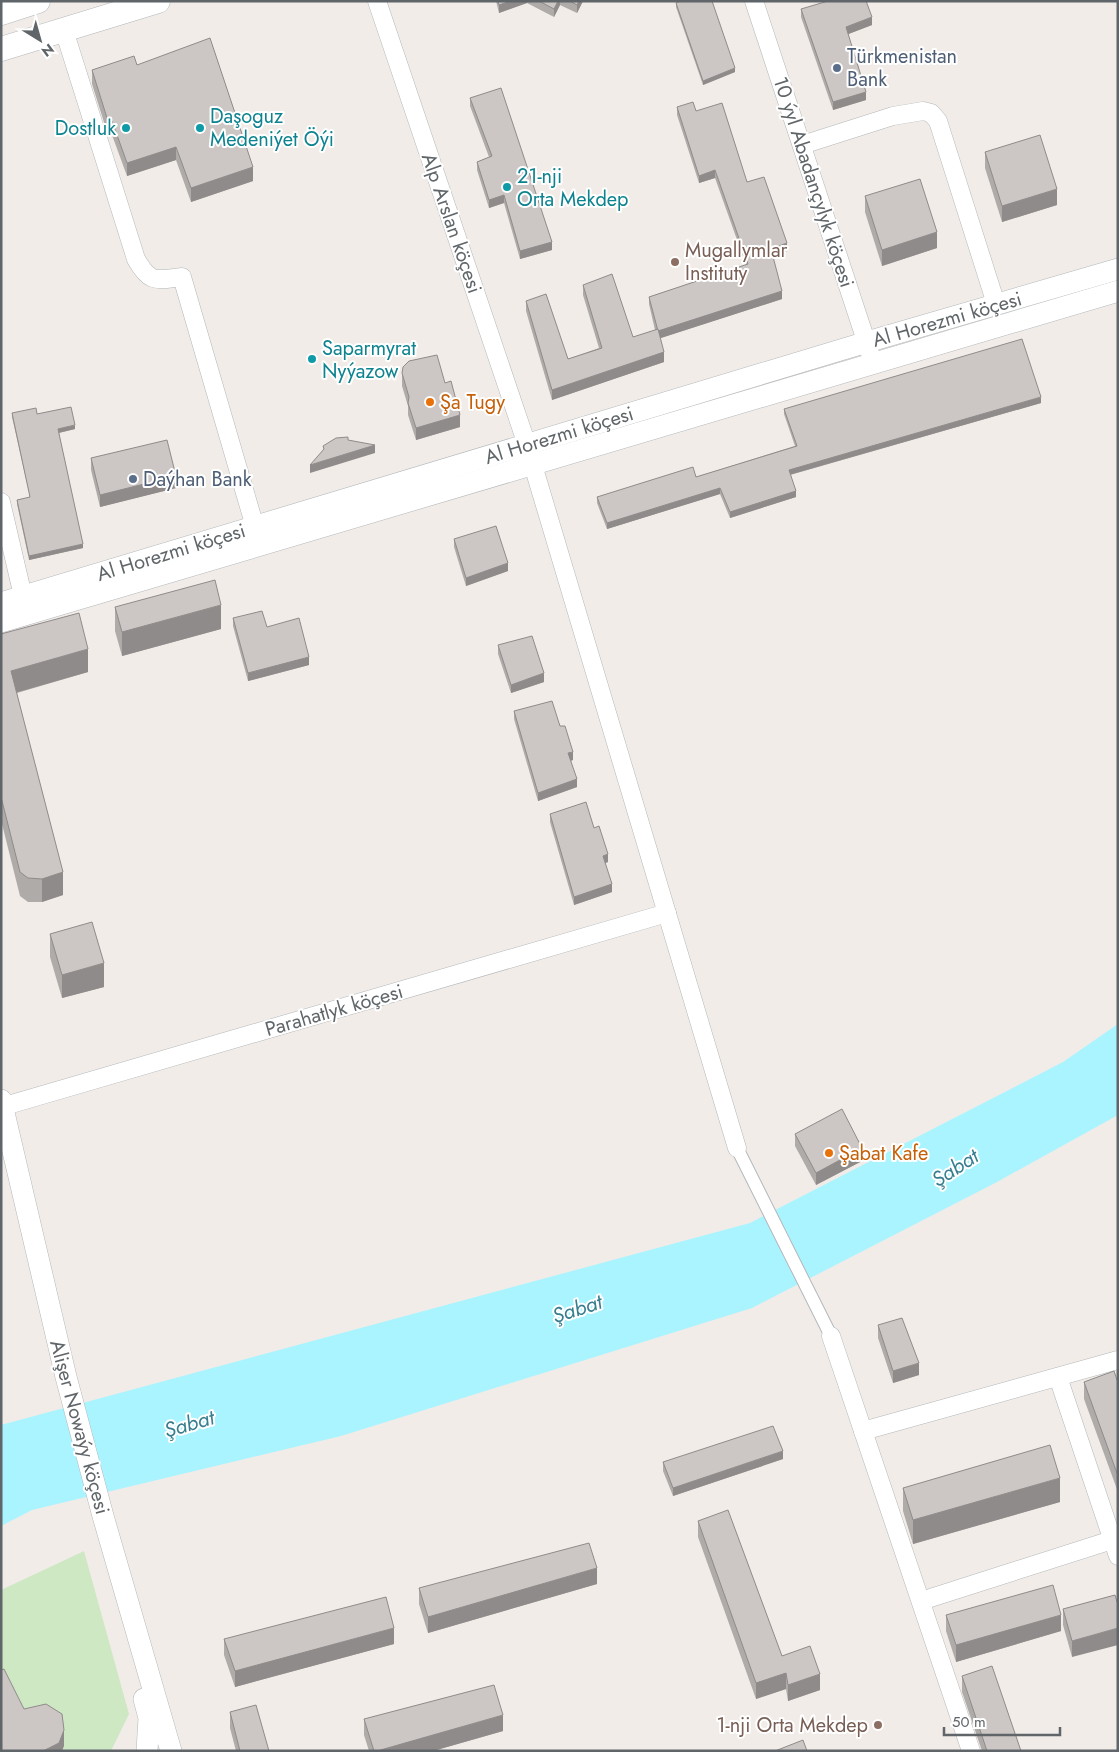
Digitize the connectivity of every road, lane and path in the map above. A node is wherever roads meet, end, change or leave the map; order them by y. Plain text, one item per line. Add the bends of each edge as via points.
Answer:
1 (38, 1) edge
2 (158, 1) edge
3 (377, 1) edge
4 (754, 1) edge
5 (1, 12) edge
6 (64, 30) junction
7 (1, 49) edge
8 (802, 145) junction
9 (1118, 269) edge
10 (1118, 291) edge
11 (996, 304) junction
12 (867, 342) junction
13 (874, 363) junction
14 (530, 455) junction
15 (1, 502) edge
16 (255, 527) junction
17 (23, 596) junction
18 (1, 602) edge
19 (1, 622) edge
20 (668, 913) junction
21 (2, 1105) edge
22 (736, 1148) joint
23 (1, 1157) edge
24 (831, 1336) joint
25 (1118, 1360) edge
26 (1058, 1377) junction
27 (61, 1378) junction
28 (863, 1431) junction
29 (99, 1518) junction
30 (1116, 1545) edge
31 (921, 1601) junction
32 (148, 1751) edge
33 (171, 1751) edge
34 (971, 1751) edge

1 - 5 main road
2 - 6 main road
3 - 14 street, Alp Arslan köçesi
4 - 8 street, 10 ýyl Abadançylyk köçesi
6 - 7 main road
6 - 16 street via 136,259 142,270 155,280 182,277
8 - 11 street via 893,116 923,111 931,113 938,121
8 - 12 street, 10 ýyl Abadançylyk köçesi
9 - 11 street, Al Horezmi köçesi
10 - 13 street, Al Horezmi köçesi
11 - 12 street, Al Horezmi köçesi
12 - 13 street, 10 ýyl Abadançylyk köçesi
12 - 14 street, Al Horezmi köçesi
13 - 14 street, Al Horezmi köçesi
14 - 16 street, Al Horezmi köçesi
14 - 19 street, Al Horezmi köçesi
14 - 20 street, Alp Arslan köçesi
15 - 17 street
16 - 17 street, Al Horezmi köçesi
17 - 18 street, Al Horezmi köçesi
20 - 21 street, Parahatlyk köçesi
20 - 22 street, Alp Arslan köçesi
21 - 27 street, Alişer Nowaýy köçesi
22 - 24 street
23 - 27 street, Alişer Nowaýy köçesi
24 - 28 street
25 - 26 street
26 - 28 street
26 - 30 street
27 - 29 street, Alişer Nowaýy köçesi
28 - 31 street
29 - 32 street, Alişer Nowaýy köçesi via 149,1718
29 - 33 street, Alişer Nowaýy köçesi
30 - 31 street
31 - 34 street

